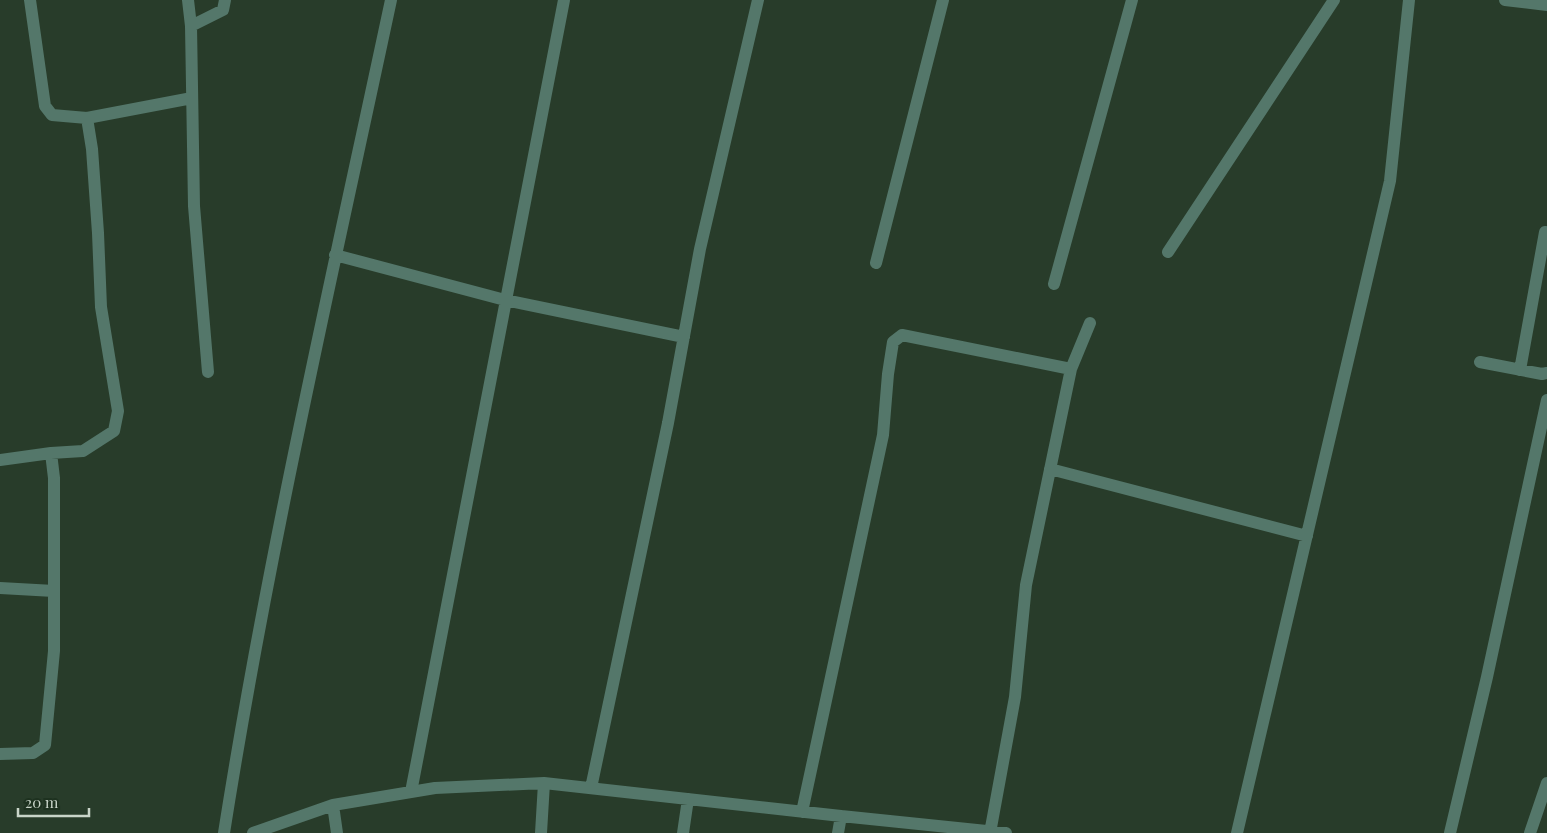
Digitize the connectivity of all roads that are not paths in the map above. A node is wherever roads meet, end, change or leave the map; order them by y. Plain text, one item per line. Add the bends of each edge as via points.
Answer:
1 (30, 0) edge
2 (188, 0) edge
3 (225, 0) edge
4 (391, 0) edge
5 (564, 0) edge
6 (758, 0) edge
7 (943, 0) edge
8 (1132, 0) edge
9 (1334, 0) edge
10 (1409, 0) edge
11 (1505, 0) edge
12 (1547, 6) edge
13 (191, 26) junction
14 (192, 98) junction
15 (87, 118) junction
16 (1545, 232) dead end
17 (1168, 252) dead end
18 (336, 255) junction
19 (876, 263) dead end
20 (1054, 284) dead end
21 (506, 300) junction
22 (1090, 323) dead end
23 (684, 336) junction
24 (1480, 362) dead end
25 (1071, 369) junction
26 (1520, 370) junction
27 (208, 372) dead end
28 (1547, 373) edge
29 (1547, 400) edge
30 (51, 453) junction
31 (0, 460) edge
32 (1050, 470) junction
33 (1307, 536) junction
34 (0, 588) edge
35 (54, 591) junction
36 (0, 754) edge
37 (544, 783) junction
38 (1547, 783) edge
39 (591, 788) junction
40 (412, 792) junction
41 (688, 799) junction
42 (333, 805) junction
43 (802, 812) junction
44 (841, 816) junction
45 (990, 832) edge
46 (224, 833) edge
47 (253, 833) edge
48 (337, 833) edge
49 (541, 833) edge
50 (683, 833) edge
51 (838, 833) edge
52 (1006, 833) edge
53 (1237, 833) edge
54 (1450, 833) edge
55 (1530, 833) edge

1 - 15 street via 45,106 52,115
2 - 13 street
3 - 13 street via 223,10
4 - 18 street
5 - 21 street
6 - 23 street via 700,249
7 - 19 street
8 - 20 street
9 - 17 street
10 - 33 street via 1390,181
11 - 12 street
13 - 14 street
14 - 15 street
14 - 27 street via 194,206
15 - 30 street via 97,214 101,307 118,411 114,431 83,451
16 - 26 street
18 - 21 street
18 - 46 street via 260,620
21 - 23 street
21 - 40 street
22 - 25 street
23 - 39 street
24 - 26 street
25 - 32 street
25 - 43 street via 902,335 893,342 882,434
26 - 28 street
29 - 54 street
30 - 31 street
30 - 35 street
32 - 33 street
32 - 45 street via 1026,585 1015,697
33 - 53 street
34 - 35 street
35 - 36 street via 54,651 45,745 33,752
37 - 39 street
37 - 40 street
37 - 49 street
38 - 55 street
39 - 41 street
40 - 42 street
41 - 43 street
41 - 50 street
42 - 47 street
42 - 48 street
43 - 44 street
44 - 45 street
44 - 51 street
45 - 52 street

